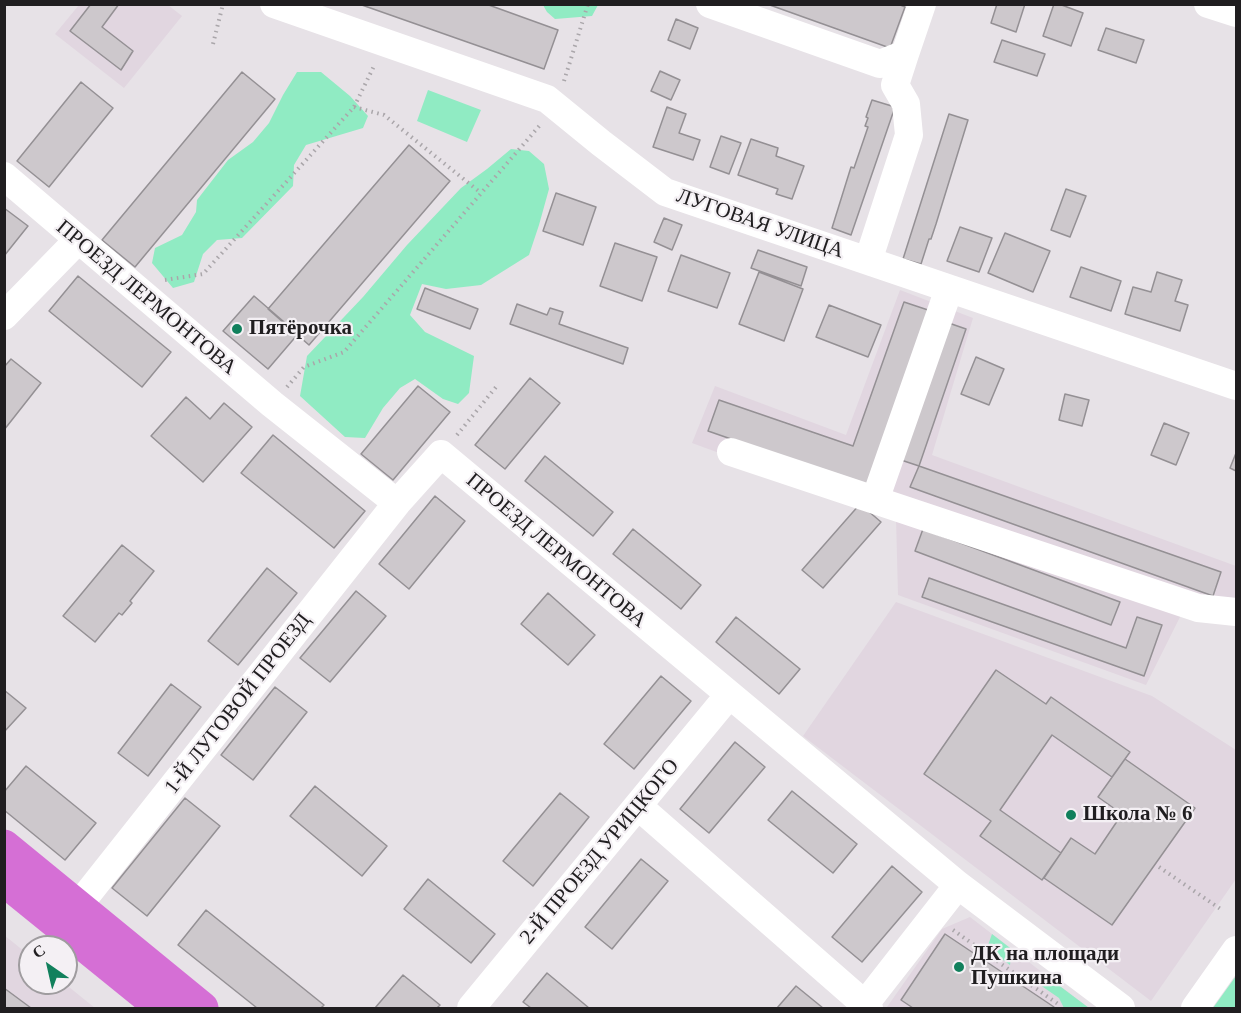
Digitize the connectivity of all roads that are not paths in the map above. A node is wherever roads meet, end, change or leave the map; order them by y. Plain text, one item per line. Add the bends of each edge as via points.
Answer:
1 (274, 4) edge
2 (710, 4) edge
3 (922, 4) edge
4 (1208, 4) edge
5 (1236, 13) edge
6 (905, 54) junction
7 (4, 176) edge
8 (78, 240) junction
9 (868, 261) junction
10 (949, 289) junction
11 (4, 316) edge
12 (1236, 386) edge
13 (730, 452) dead end
14 (875, 500) junction
15 (397, 503) junction
16 (1236, 612) edge
17 (729, 695) junction
18 (638, 806) junction
19 (4, 846) edge
20 (4, 880) edge
21 (958, 885) junction
22 (78, 906) junction
23 (1236, 950) edge
24 (867, 1006) edge
25 (162, 1008) edge
26 (202, 1008) edge
27 (471, 1008) edge
28 (1121, 1008) edge
29 (1195, 1008) edge

1 - 9 street, ЛУГОВАЯ УЛИЦА via 547,99 665,192
2 - 6 street via 880,64
3 - 6 street
4 - 5 street
6 - 9 street via 895,85 906,104 909,135
7 - 8 street, ПРОЕЗД ЛЕРМОНТОВА
8 - 11 street
8 - 15 street, ПРОЕЗД ЛЕРМОНТОВА via 272,404
9 - 10 street, ЛУГОВАЯ УЛИЦА
10 - 12 street, ЛУГОВАЯ УЛИЦА
10 - 14 street
13 - 14 street
14 - 16 street via 1198,608
15 - 17 street, ПРОЕЗД ЛЕРМОНТОВА via 441,454
15 - 22 street, 1-Й ЛУГОВОЙ ПРОЕЗД
17 - 18 street, 2-Й ПРОЕЗД УРИЦКОГО
17 - 21 street, ПРОЕЗД ЛЕРМОНТОВА
18 - 24 street
18 - 27 street, 2-Й ПРОЕЗД УРИЦКОГО
19 - 22 highway
20 - 25 highway
21 - 24 street
21 - 28 street, ПРОЕЗД ЛЕРМОНТОВА
22 - 26 highway
23 - 29 street

